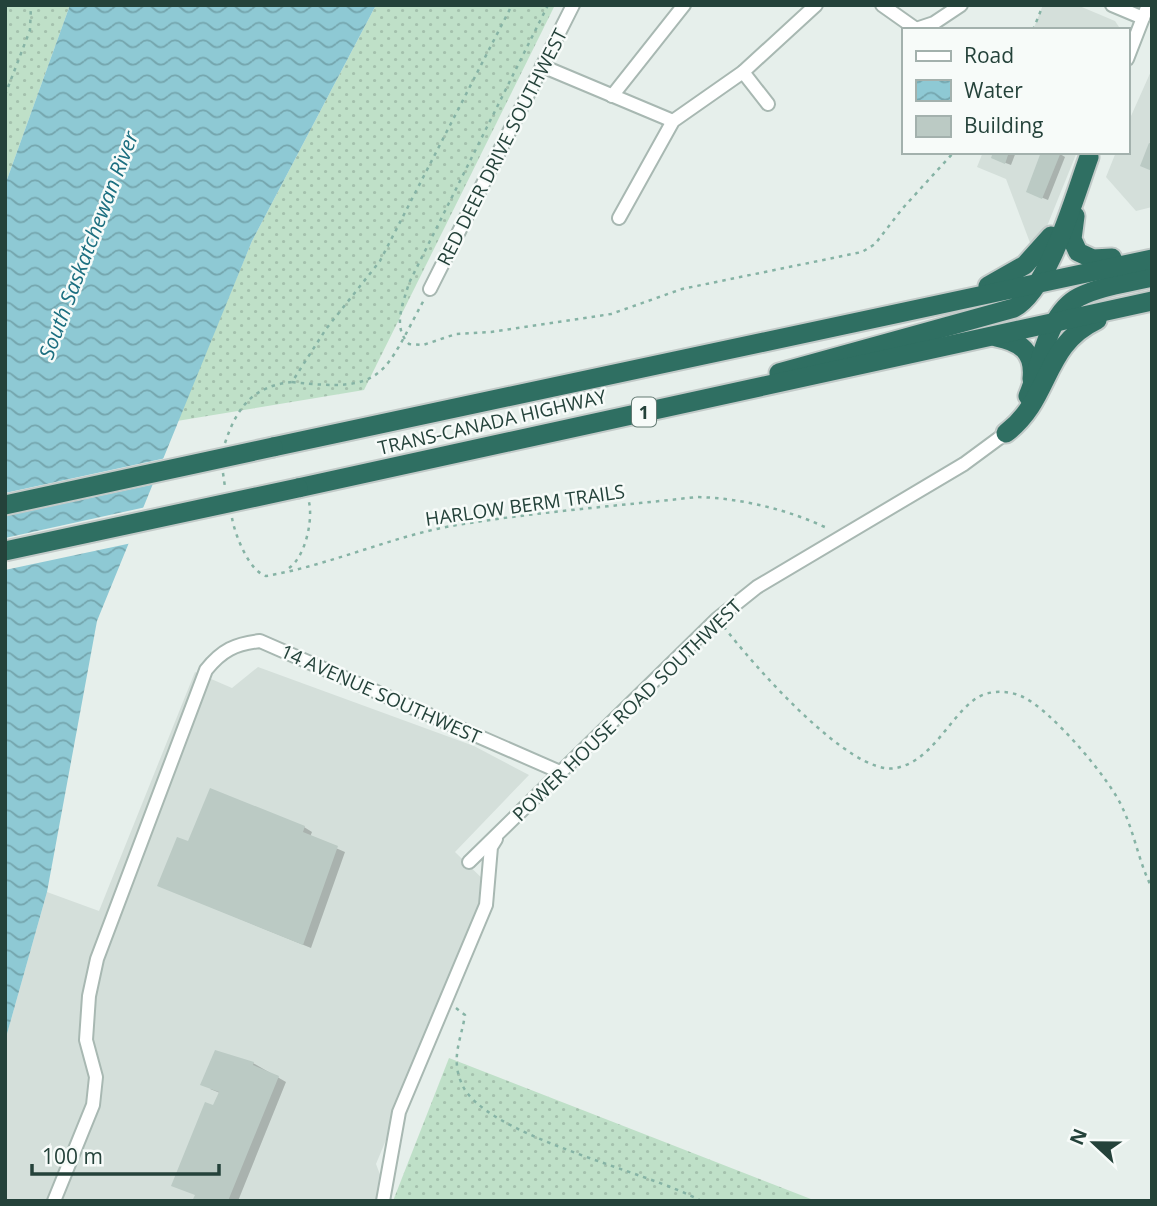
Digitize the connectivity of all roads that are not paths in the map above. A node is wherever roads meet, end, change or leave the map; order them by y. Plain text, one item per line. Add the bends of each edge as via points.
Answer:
1 (573, 5) edge
2 (684, 5) edge
3 (816, 5) edge
4 (882, 5) edge
5 (961, 5) edge
6 (1112, 5) edge
7 (1145, 12) edge
8 (915, 28) edge
9 (919, 28) edge
10 (1129, 54) edge
11 (542, 66) junction
12 (743, 72) junction
13 (612, 96) junction
14 (768, 104) dead end
15 (673, 121) junction
16 (1090, 154) edge
17 (619, 218) dead end
18 (1152, 250) edge
19 (1152, 259) edge
20 (1152, 277) edge
21 (1039, 282) junction
22 (430, 289) road end
23 (1152, 301) edge
24 (941, 304) junction
25 (1129, 306) junction
26 (1055, 323) junction
27 (992, 337) junction
28 (718, 396) junction
29 (1028, 396) junction
30 (1006, 433) junction
31 (5, 505) edge
32 (5, 551) edge
33 (560, 772) junction
34 (498, 835) junction
35 (469, 862) dead end
36 (54, 1201) edge
37 (383, 1201) edge

1 - 11 street, RED DEER DRIVE SOUTHWEST
2 - 13 street
3 - 12 street
4 - 8 street
5 - 9 street
6 - 7 street
7 - 10 street
11 - 13 street
11 - 22 street, RED DEER DRIVE SOUTHWEST
12 - 14 street
12 - 15 street
13 - 15 street
15 - 17 street
16 - 18 highway via 1072,230 1074,246 1093,259
16 - 21 highway
16 - 24 highway via 1060,221 1033,259 1008,276
19 - 21 highway, TRANS-CANADA HIGHWAY / 1
20 - 26 highway via 1082,295 1067,305
21 - 24 highway, TRANS-CANADA HIGHWAY / 1
21 - 28 highway via 1028,299 1014,308 805,363
23 - 25 highway, TRANS-CANADA HIGHWAY / 1
24 - 31 highway, TRANS-CANADA HIGHWAY / 1, bridge
25 - 26 highway, TRANS-CANADA HIGHWAY / 1
25 - 30 highway via 1069,338 1037,401
26 - 27 highway, TRANS-CANADA HIGHWAY / 1
26 - 29 highway
27 - 28 highway, TRANS-CANADA HIGHWAY / 1
27 - 29 highway via 1013,341 1028,351 1033,370
28 - 32 highway, TRANS-CANADA HIGHWAY / 1, bridge via 299,496
29 - 30 highway
30 - 33 street, POWER HOUSE ROAD SOUTHWEST via 964,464 757,587
33 - 34 street, POWER HOUSE ROAD SOUTHWEST
33 - 36 street, 14 AVENUE SOUTHWEST via 260,641 238,643 219,654 206,670 97,959 86,1040 96,1077 93,1105
34 - 35 street, POWER HOUSE ROAD SOUTHWEST
34 - 37 street via 491,847 486,905 399,1112

